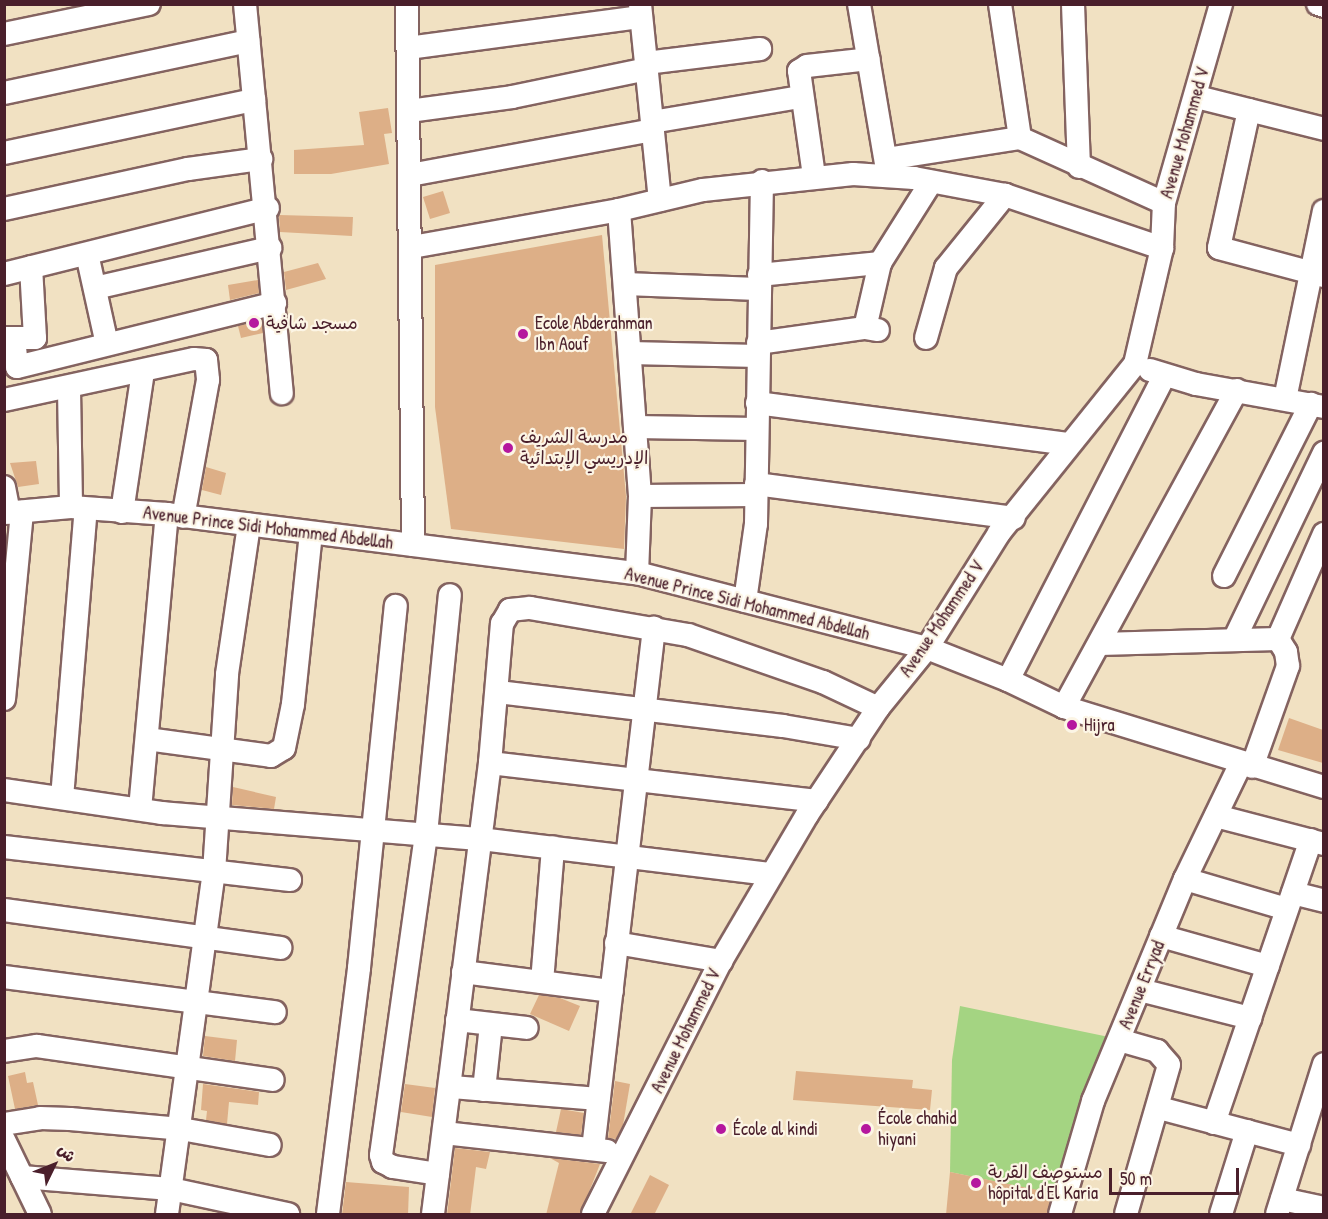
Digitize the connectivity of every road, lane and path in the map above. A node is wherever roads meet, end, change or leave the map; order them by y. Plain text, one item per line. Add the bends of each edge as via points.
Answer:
1 (149, 4) edge
2 (245, 4) edge
3 (407, 4) edge
4 (859, 4) edge
5 (999, 4) edge
6 (1073, 4) edge
7 (1221, 4) edge
8 (1318, 4) edge
9 (1323, 6) edge
10 (640, 11) edge
11 (4, 34) edge
12 (249, 41) junction
13 (408, 48) junction
14 (760, 49) dead end
15 (869, 59) junction
16 (647, 66) junction
17 (4, 93) edge
18 (800, 97) junction
19 (1197, 97) junction
20 (254, 100) junction
21 (1249, 110) junction
22 (409, 111) junction
23 (653, 126) junction
24 (1323, 129) edge
25 (1020, 138) junction
26 (4, 153) edge
27 (261, 159) junction
28 (887, 167) junction
29 (1079, 167) junction
30 (410, 175) junction
31 (814, 176) junction
32 (762, 182) junction
33 (931, 182) junction
34 (1005, 195) junction
35 (660, 200) junction
36 (1164, 203) junction
37 (268, 208) junction
38 (4, 209) edge
39 (619, 210) junction
40 (1323, 211) edge
41 (412, 247) junction
42 (270, 248) junction
43 (1162, 248) junction
44 (87, 254) junction
45 (880, 263) junction
46 (31, 267) junction
47 (4, 274) edge
48 (1317, 275) edge
49 (759, 282) junction
50 (625, 284) junction
51 (95, 288) junction
52 (275, 303) junction
53 (9, 338) edge
54 (926, 338) dead end
55 (107, 344) junction
56 (758, 350) junction
57 (630, 353) junction
58 (1135, 364) junction
59 (143, 372) junction
60 (1164, 376) junction
61 (69, 389) junction
62 (1238, 390) junction
63 (282, 393) dead end
64 (1285, 399) junction
65 (4, 400) edge
66 (757, 402) junction
67 (1317, 406) edge
68 (635, 427) junction
69 (757, 429) junction
70 (1069, 444) junction
71 (1323, 453) edge
72 (4, 488) edge
73 (756, 490) junction
74 (640, 495) junction
75 (79, 508) junction
76 (122, 512) junction
77 (12, 513) edge
78 (175, 515) junction
79 (1014, 518) junction
80 (249, 525) junction
81 (311, 533) junction
82 (1322, 544) edge
83 (412, 546) junction
84 (637, 573) junction
85 (1224, 576) dead end
86 (450, 596) dead end
87 (745, 601) junction
88 (396, 606) dead end
89 (654, 628) junction
90 (1278, 639) junction
91 (1234, 640) junction
92 (1100, 644) junction
93 (927, 648) junction
94 (1008, 680) junction
95 (498, 692) junction
96 (4, 699) edge
97 (1064, 707) junction
98 (878, 708) junction
99 (645, 709) junction
100 (147, 739) junction
101 (859, 739) junction
102 (220, 748) junction
103 (490, 763) junction
104 (1247, 765) junction
105 (636, 782) junction
106 (1323, 788) edge
107 (4, 790) edge
108 (62, 798) junction
109 (817, 801) junction
110 (140, 810) junction
111 (1216, 816) junction
112 (216, 818) junction
113 (374, 830) junction
114 (426, 834) junction
115 (480, 839) junction
116 (1317, 842) edge
117 (4, 847) edge
118 (553, 847) junction
119 (628, 855) junction
120 (214, 872) junction
121 (771, 874) junction
122 (1185, 879) junction
123 (290, 880) dead end
124 (1290, 901) junction
125 (1323, 901) edge
126 (4, 910) edge
127 (1161, 936) junction
128 (204, 939) junction
129 (616, 943) junction
130 (280, 948) dead end
131 (721, 961) junction
132 (1268, 966) junction
133 (463, 972) junction
134 (4, 977) edge
135 (542, 982) junction
136 (1140, 990) junction
137 (612, 991) junction
138 (196, 1000) junction
139 (275, 1012) dead end
140 (1250, 1018) junction
141 (457, 1020) junction
142 (491, 1024) junction
143 (527, 1028) dead end
144 (1119, 1040) junction
145 (4, 1052) edge
146 (189, 1066) junction
147 (1323, 1067) edge
148 (273, 1080) dead end
149 (452, 1088) junction
150 (484, 1090) junction
151 (599, 1099) junction
152 (1159, 1108) junction
153 (1214, 1122) junction
154 (4, 1124) edge
155 (181, 1129) junction
156 (1247, 1131) junction
157 (444, 1133) junction
158 (4, 1140) edge
159 (270, 1145) dead end
160 (1299, 1145) junction
161 (593, 1149) junction
162 (625, 1154) junction
163 (438, 1174) junction
164 (22, 1177) junction
165 (171, 1189) junction
166 (1280, 1207) edge
167 (1323, 1208) edge
168 (40, 1215) edge
169 (167, 1215) edge
170 (288, 1215) edge
171 (328, 1215) edge
172 (433, 1215) edge
173 (593, 1215) edge
174 (1060, 1215) edge
175 (1126, 1215) edge
176 (1221, 1215) edge

1 - 11 street
2 - 12 street
3 - 13 street
4 - 15 street
5 - 25 street
6 - 29 street
7 - 19 street, Avenue Mohammed V
8 - 9 street
10 - 13 street
10 - 16 street
12 - 17 street
12 - 20 street
13 - 22 street
14 - 16 street
15 - 18 street via 801,68
15 - 28 street
16 - 22 street via 512,97
16 - 23 street
18 - 23 street
18 - 31 street
19 - 21 street
19 - 36 street, Avenue Mohammed V
20 - 26 street
20 - 27 street
21 - 24 street
21 - 48 street via 1219,248
22 - 30 street
23 - 30 street
23 - 35 street
25 - 28 street
25 - 29 street
27 - 37 street
27 - 38 street via 188,169
28 - 31 street
28 - 33 street
29 - 36 street
30 - 41 street
31 - 32 street
32 - 35 street
32 - 49 street
33 - 34 street
33 - 45 street
34 - 43 street
34 - 54 street via 946,268
35 - 39 street
36 - 43 street, Avenue Mohammed V
37 - 42 street
37 - 44 street
39 - 41 street
39 - 50 street
40 - 48 street
41 - 83 street
42 - 51 street
42 - 52 street
43 - 58 street, Avenue Mohammed V
44 - 46 street
44 - 51 street
45 - 49 street
45 - 56 street via 872,329
46 - 47 street
46 - 53 street via 36,338
48 - 64 street
49 - 50 street
49 - 56 street
50 - 57 street
51 - 55 street
52 - 55 street
52 - 63 street
53 - 55 street via 17,367
56 - 57 street
56 - 66 street
57 - 68 street
58 - 60 street
58 - 70 street, Avenue Mohammed V
59 - 61 street
59 - 76 street
59 - 78 street via 201,358 209,366
60 - 62 street
60 - 94 street
61 - 65 street
61 - 75 street
62 - 64 street
62 - 92 street via 1166,515
64 - 67 street
66 - 69 street
66 - 70 street
67 - 85 street
68 - 69 street
68 - 74 street
69 - 73 street
70 - 79 street, Avenue Mohammed V
71 - 91 street
72 - 77 street
73 - 74 street
73 - 79 street
73 - 87 street
74 - 84 street
75 - 76 street, Avenue Prince Sidi Mohammed Abdellah
75 - 77 street, Avenue Prince Sidi Mohammed Abdellah
75 - 108 street
76 - 78 street, Avenue Prince Sidi Mohammed Abdellah
77 - 96 street
78 - 80 street, Avenue Prince Sidi Mohammed Abdellah
78 - 100 street
79 - 93 street, Avenue Mohammed V via 999,533
80 - 81 street, Avenue Prince Sidi Mohammed Abdellah
80 - 102 street
81 - 83 street, Avenue Prince Sidi Mohammed Abdellah
81 - 102 street via 294,704 284,748 271,756
82 - 90 street
83 - 84 street, Avenue Prince Sidi Mohammed Abdellah
84 - 87 street, Avenue Prince Sidi Mohammed Abdellah
86 - 114 street
87 - 93 street, Avenue Prince Sidi Mohammed Abdellah via 820,624
88 - 113 street
89 - 95 street via 514,607 502,624
89 - 98 street via 758,658
89 - 99 street
90 - 91 street
90 - 104 street, Avenue Erryad via 1288,666
91 - 92 street
92 - 97 street
93 - 94 street, Avenue Prince Sidi Mohammed Abdellah
93 - 98 street, Avenue Mohammed V
94 - 97 street, Avenue Prince Sidi Mohammed Abdellah
95 - 99 street
95 - 103 street
97 - 104 street, Avenue Prince Sidi Mohammed Abdellah
98 - 101 street, Avenue Mohammed V
99 - 101 street
99 - 105 street
100 - 102 street
100 - 110 street
101 - 109 street, Avenue Mohammed V
102 - 112 street
103 - 105 street
103 - 115 street
104 - 106 street, Avenue Prince Sidi Mohammed Abdellah
104 - 111 street, Avenue Erryad
105 - 109 street
105 - 119 street
107 - 108 street
108 - 110 street
109 - 121 street, Avenue Mohammed V
110 - 112 street
111 - 116 street
111 - 122 street, Avenue Erryad
112 - 113 street
112 - 120 street
113 - 114 street
113 - 171 street
114 - 115 street
114 - 163 street via 381,1155 383,1162 393,1167
115 - 118 street
115 - 133 street
116 - 124 street
117 - 120 street
118 - 119 street
118 - 135 street
119 - 121 street
119 - 129 street
120 - 123 street
120 - 128 street
121 - 131 street, Avenue Mohammed V
122 - 124 street
122 - 127 street, Avenue Erryad
124 - 125 street
124 - 132 street
126 - 128 street
127 - 132 street
127 - 136 street, Avenue Erryad
128 - 130 street
128 - 138 street
129 - 131 street
129 - 137 street
131 - 162 street, Avenue Mohammed V
132 - 140 street
133 - 135 street
133 - 141 street
134 - 138 street
135 - 137 street
136 - 140 street
136 - 144 street, Avenue Erryad
137 - 151 street
138 - 139 street
138 - 146 street
140 - 153 street
141 - 142 street
141 - 149 street
142 - 143 street
142 - 150 street
144 - 152 street via 1158,1051 1167,1059
144 - 174 street, Avenue Erryad via 1093,1101
145 - 146 street via 37,1046
146 - 148 street
146 - 155 street
147 - 160 street
149 - 150 street
149 - 157 street
150 - 151 street
151 - 161 street
152 - 153 street
152 - 175 street
153 - 156 street
154 - 155 street via 39,1118
155 - 159 street
155 - 165 street
156 - 160 street
156 - 176 street
157 - 161 street
157 - 163 street
158 - 164 street
160 - 166 street
161 - 162 street
162 - 173 street, Avenue Mohammed V
163 - 172 street
164 - 165 street
164 - 168 street
165 - 169 street
165 - 170 street
166 - 167 street

